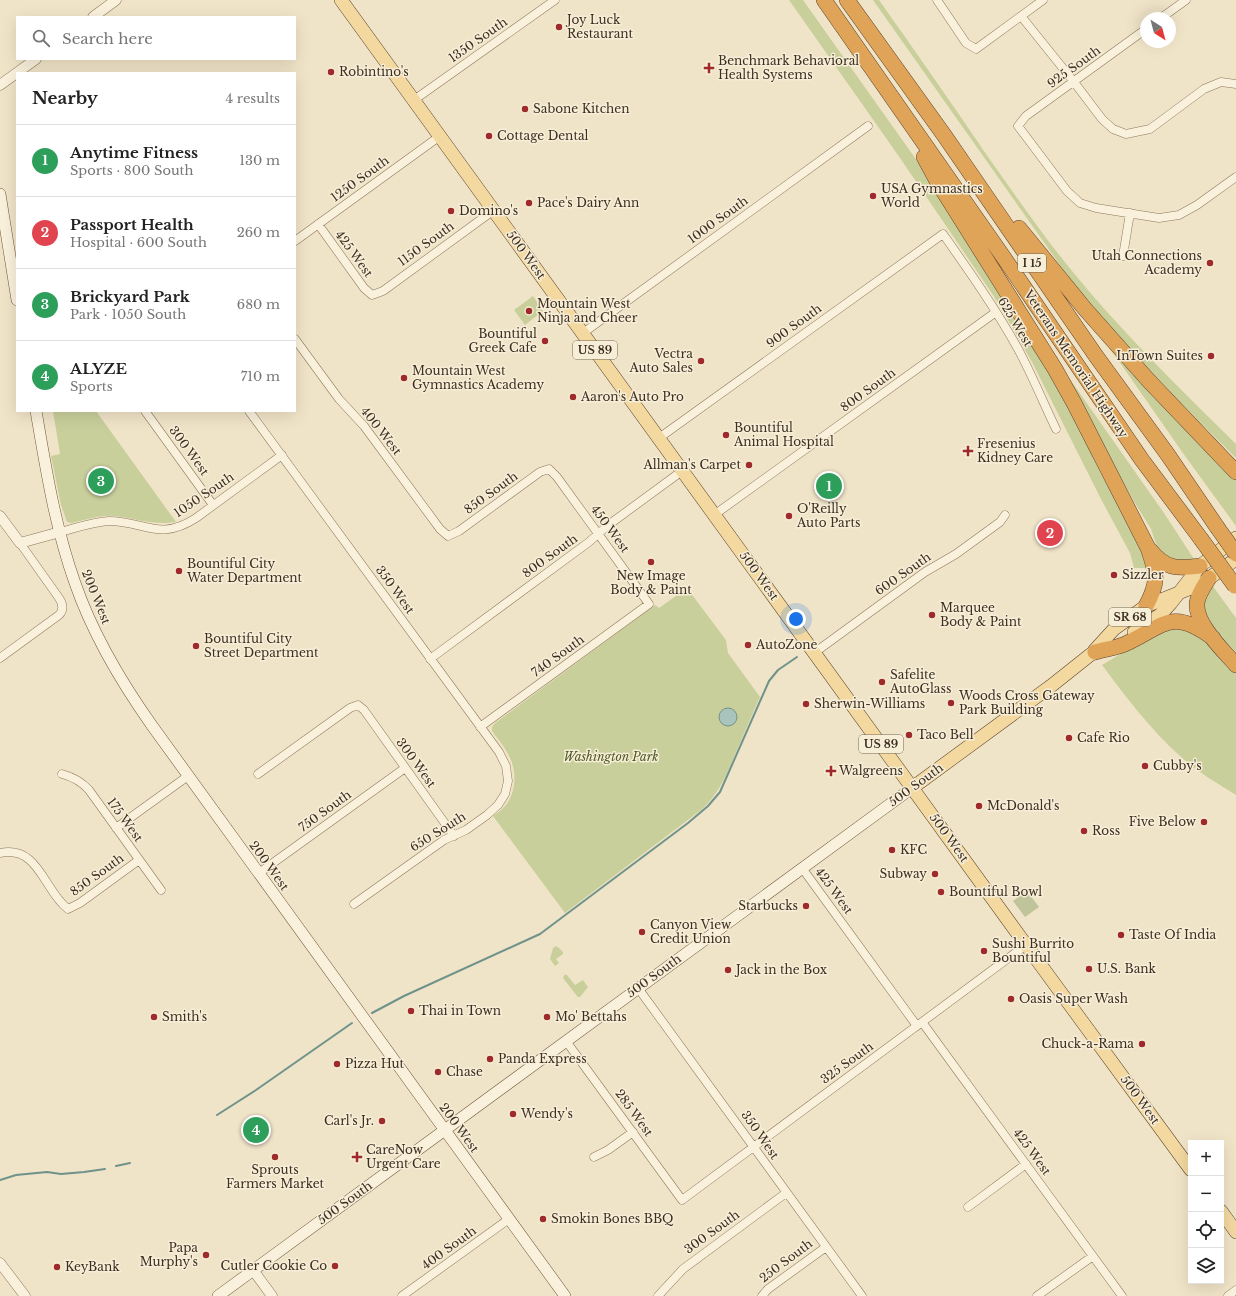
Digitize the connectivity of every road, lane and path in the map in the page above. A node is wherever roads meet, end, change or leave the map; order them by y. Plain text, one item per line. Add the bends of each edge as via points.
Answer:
1 (116, 0) edge
2 (341, 0) edge
3 (555, 0) edge
4 (824, 0) edge
5 (847, 0) edge
6 (937, 0) edge
7 (1043, 0) edge
8 (1186, 0) edge
9 (1169, 12) edge
10 (94, 16) edge
11 (1021, 16) junction
12 (1140, 33) edge
13 (35, 60) edge
14 (18, 72) edge
15 (16, 73) edge
16 (1074, 82) junction
17 (1236, 84) edge
18 (0, 85) edge
19 (414, 100) junction
20 (895, 101) junction
21 (868, 126) dead end
22 (944, 135) junction
23 (440, 136) junction
24 (1236, 177) edge
25 (0, 194) edge
26 (494, 210) junction
27 (1130, 214) junction
28 (318, 224) junction
29 (943, 234) joint
30 (296, 240) edge
31 (1123, 256) dead end
32 (16, 294) edge
33 (372, 295) joint
34 (996, 312) junction
35 (583, 333) junction
36 (296, 340) edge
37 (36, 412) edge
38 (146, 412) edge
39 (250, 412) edge
40 (1056, 429) dead end
41 (659, 438) junction
42 (1216, 450) junction
43 (282, 455) junction
44 (1236, 467) edge
45 (549, 469) joint
46 (682, 471) junction
47 (1236, 472) edge
48 (213, 505) junction
49 (714, 515) junction
50 (1005, 515) dead end
51 (0, 516) edge
52 (60, 532) junction
53 (599, 534) junction
54 (448, 536) joint
55 (1236, 538) edge
56 (20, 543) junction
57 (1148, 548) junction
58 (1236, 554) edge
59 (1236, 559) edge
60 (1200, 566) junction
61 (1209, 578) junction
62 (1235, 587) edge
63 (1179, 592) junction
64 (649, 604) joint
65 (1146, 606) junction
66 (1213, 638) junction
67 (814, 653) junction
68 (1092, 654) junction
69 (0, 658) edge
70 (430, 659) junction
71 (1236, 665) edge
72 (480, 727) junction
73 (405, 768) junction
74 (62, 774) dead end
75 (258, 774) dead end
76 (188, 776) junction
77 (507, 788) joint
78 (912, 788) junction
79 (116, 828) junction
80 (454, 836) junction
81 (0, 853) edge
82 (139, 860) junction
83 (802, 868) junction
84 (259, 873) junction
85 (161, 890) dead end
86 (354, 904) dead end
87 (1026, 945) junction
88 (638, 988) junction
89 (920, 1024) junction
90 (566, 1041) junction
91 (444, 1130) junction
92 (633, 1132) junction
93 (753, 1147) junction
94 (594, 1157) dead end
95 (1026, 1164) junction
96 (1188, 1166) edge
97 (786, 1193) junction
98 (682, 1200) joint
99 (968, 1207) dead end
100 (1222, 1212) edge
101 (509, 1219) junction
102 (1236, 1232) edge
103 (826, 1247) junction
104 (1093, 1256) junction
105 (0, 1263) edge
106 (253, 1270) junction
107 (1236, 1290) edge
108 (25, 1296) edge
109 (218, 1296) edge
110 (272, 1296) edge
111 (402, 1296) edge
112 (565, 1296) edge
113 (658, 1296) edge
114 (762, 1296) edge
115 (862, 1296) edge
116 (1037, 1296) edge
117 (1122, 1296) edge
118 (1228, 1296) edge

1 - 10 street
2 - 19 main road, 500 West / US 89
3 - 19 street, 1350 South
4 - 20 highway, Veterans Memorial Highway / I 15
5 - 22 highway, Veterans Memorial Highway / I 15
6 - 11 street via 966,43 976,49
7 - 11 street
8 - 9 street
11 - 16 street
12 - 16 street, 925 South
13 - 14 street
15 - 18 street
16 - 17 street via 1102,119 1113,129 1126,134 1150,129 1204,90 1221,82
16 - 27 street, 925 South via 1026,116 1018,126 1067,191 1080,203
19 - 23 main road, 500 West / US 89
20 - 57 highway via 937,181 1055,369
20 - 62 highway, Veterans Memorial Highway / I 15, bridge via 1142,460
21 - 35 street, 1000 South
22 - 42 highway via 1085,310
22 - 58 highway, Veterans Memorial Highway / I 15, bridge
23 - 26 main road, 500 West / US 89
23 - 28 street, 1250 South
24 - 27 street via 1179,215 1159,218
25 - 32 main road
26 - 33 street, 1150 South via 383,291
26 - 35 main road, 500 West / US 89
27 - 31 street
28 - 30 street, 1250 South
28 - 33 street, 425 West via 364,288
29 - 34 street, 625 West
29 - 41 street, 900 South
34 - 40 street, 625 West via 1024,362
34 - 49 street, 800 South
35 - 41 main road, 500 West / US 89
36 - 54 street, 400 West via 335,394 360,421 440,529
37 - 52 main road, 200 West
38 - 48 street, 300 West
39 - 43 street, 350 West
41 - 46 main road, 500 West / US 89
42 - 44 highway
42 - 47 highway
43 - 48 street, 1050 South
43 - 70 street, 350 West
45 - 53 street, 450 West
45 - 54 street, 850 South via 540,472 459,531
46 - 49 main road, 500 West / US 89
46 - 53 street, 800 South
48 - 52 street, 1050 South via 182,526 167,530 108,522 92,523
49 - 67 main road, 500 West / US 89
50 - 67 street, 600 South via 1000,522 962,550 925,572
51 - 56 street
52 - 56 street
52 - 76 main road, 200 West via 75,584 106,655 139,708
53 - 64 street, 450 West
53 - 70 street, 800 South
55 - 60 main road, 500 South / SR 68
56 - 69 street via 59,598 62,609 59,615
57 - 60 highway via 1168,566
57 - 65 highway via 1156,583
59 - 61 main road, 500 South / SR 68
60 - 63 main road, 500 South / SR 68
61 - 63 main road, 500 South / SR 68 via 1201,584
61 - 66 highway via 1198,597 1197,607 1199,616
63 - 65 main road, 500 South / SR 68
63 - 68 main road, 500 South / SR 68 via 1154,620
64 - 72 street, 740 South
65 - 68 main road, 500 South / SR 68 via 1114,629
66 - 68 highway via 1188,623 1170,622 1125,644
66 - 71 highway
67 - 78 main road, 500 West / US 89
68 - 78 main road, 500 South / SR 68
70 - 72 street, 350 West
72 - 77 street, 350 West via 503,759 508,773
73 - 75 street, 300 West via 358,705 350,708
73 - 80 street, 300 West
73 - 84 street, 750 South
74 - 79 street, 175 West via 84,785
76 - 79 street
76 - 84 main road, 200 West
77 - 80 street, 650 South via 502,800 494,809
78 - 83 main road, 500 South / SR 68
78 - 87 main road, 500 West / US 89
79 - 82 street, 175 West
80 - 86 street, 650 South via 444,840
81 - 82 street, 850 South via 14,852 33,863 59,900 68,908 80,903
82 - 85 street, 175 West
83 - 88 main road, 500 South / SR 68
83 - 89 street, 425 West
84 - 91 main road, 200 West
87 - 89 street, 325 South
87 - 96 main road, 500 West / US 89
88 - 90 main road, 500 South / SR 68
88 - 93 street, 350 West
89 - 93 street, 325 South
89 - 95 street, 425 West
90 - 91 main road, 500 South / SR 68
90 - 92 street, 285 West
91 - 101 main road, 200 West
91 - 106 main road, 500 South
92 - 94 street
92 - 98 street, 285 West
93 - 97 street, 350 West
93 - 98 street, 325 South
95 - 99 street
95 - 104 street, 425 West
97 - 103 street, 350 West
97 - 113 street, 300 South via 683,1269
100 - 102 main road
101 - 111 street, 400 South
101 - 112 main road, 200 West
103 - 114 street, 250 South
103 - 115 street, 350 West
104 - 116 street
104 - 117 street, 425 West
105 - 108 street
106 - 109 main road, 500 South
106 - 110 street
107 - 118 street

